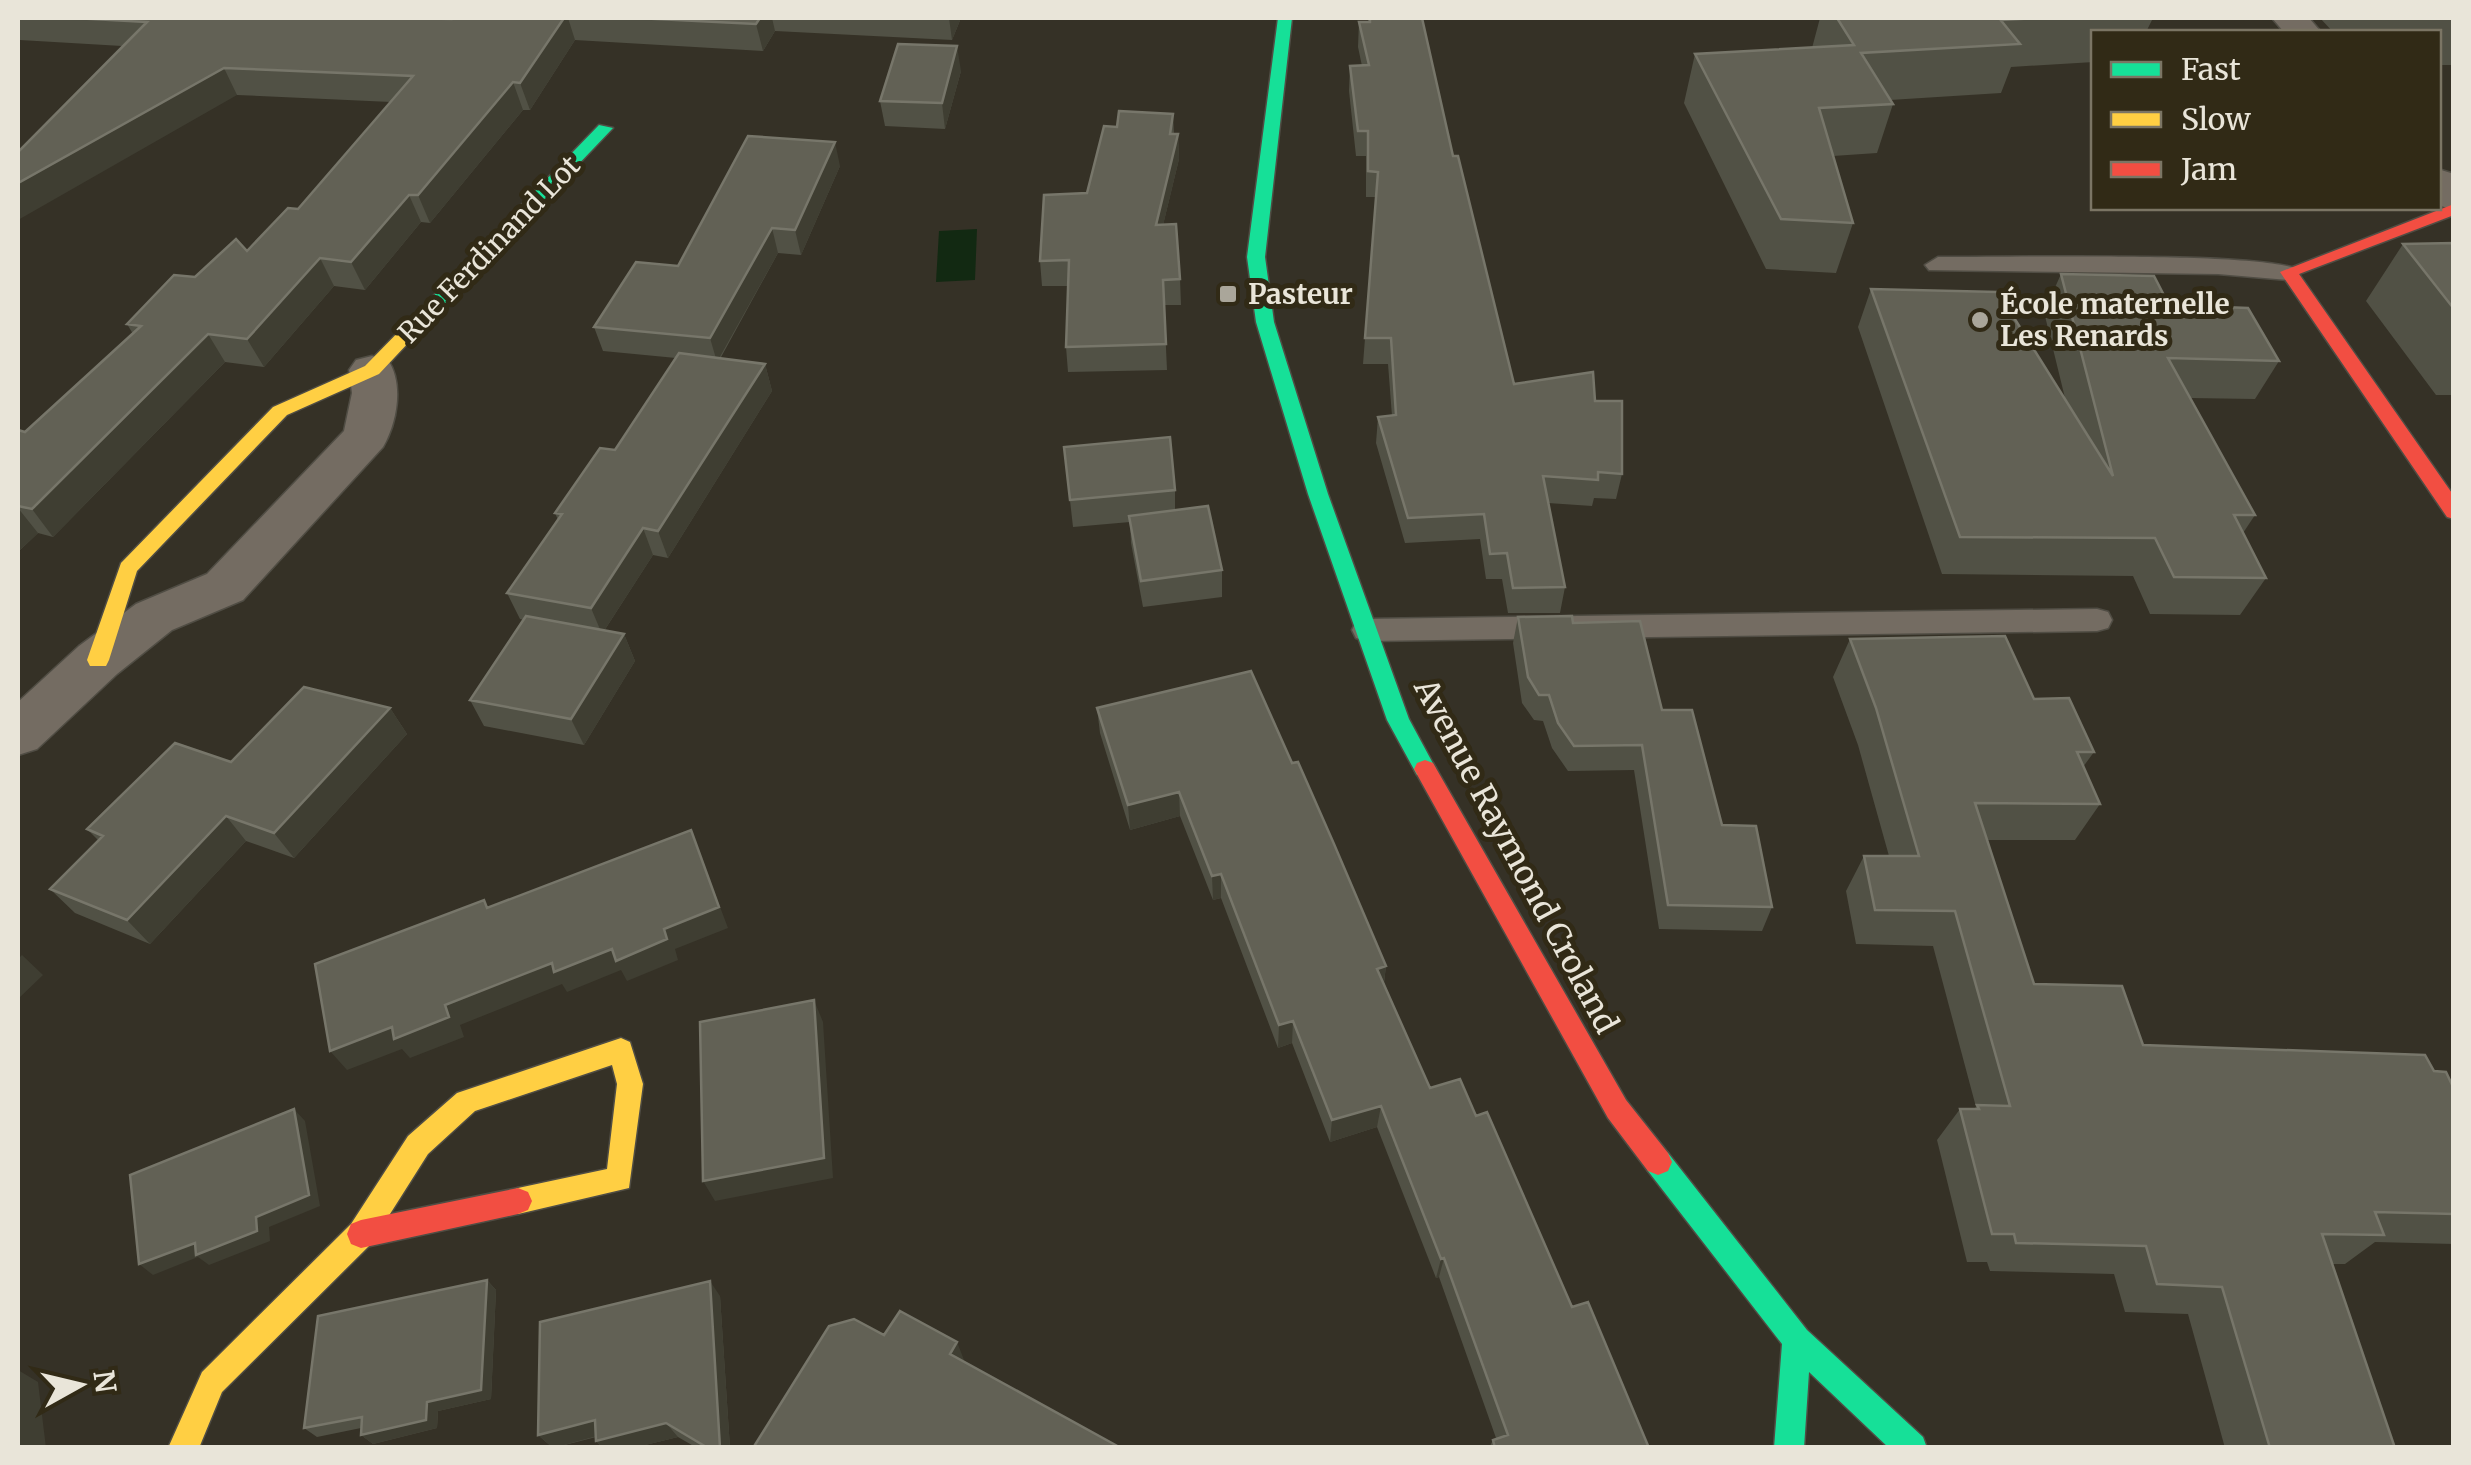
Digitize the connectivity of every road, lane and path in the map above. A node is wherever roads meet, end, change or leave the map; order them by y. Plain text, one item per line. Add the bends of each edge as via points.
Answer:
1 (1284, 18) edge
2 (605, 128) dead end
3 (2454, 209) edge
4 (1938, 265) dead end
5 (2289, 272) junction
6 (372, 370) junction
7 (2454, 512) edge
8 (2097, 620) dead end
9 (1367, 630) junction
10 (98, 660) junction
11 (18, 734) edge
12 (361, 1234) junction
13 (1797, 1340) junction
14 (183, 1448) edge
15 (1789, 1448) edge
16 (1912, 1448) edge

1 - 9 street, Avenue Raymond Croland via 1256,256 1266,322
2 - 6 street, Rue Ferdinand Lot
3 - 5 street
4 - 5 lane
5 - 7 street
6 - 10 street, Rue Ferdinand Lot via 280,410 128,568
6 - 10 street, Rue Ferdinand Lot via 375,394 366,436 225,587 154,618
8 - 9 lane
9 - 13 street, Avenue Raymond Croland via 1398,720 1617,1109
10 - 11 street, Rue Ferdinand Lot
12 - 12 street via 418,1145 466,1102 622,1050 630,1084 619,1179
12 - 14 street via 212,1382
13 - 15 street
13 - 16 street, Avenue Raymond Croland

